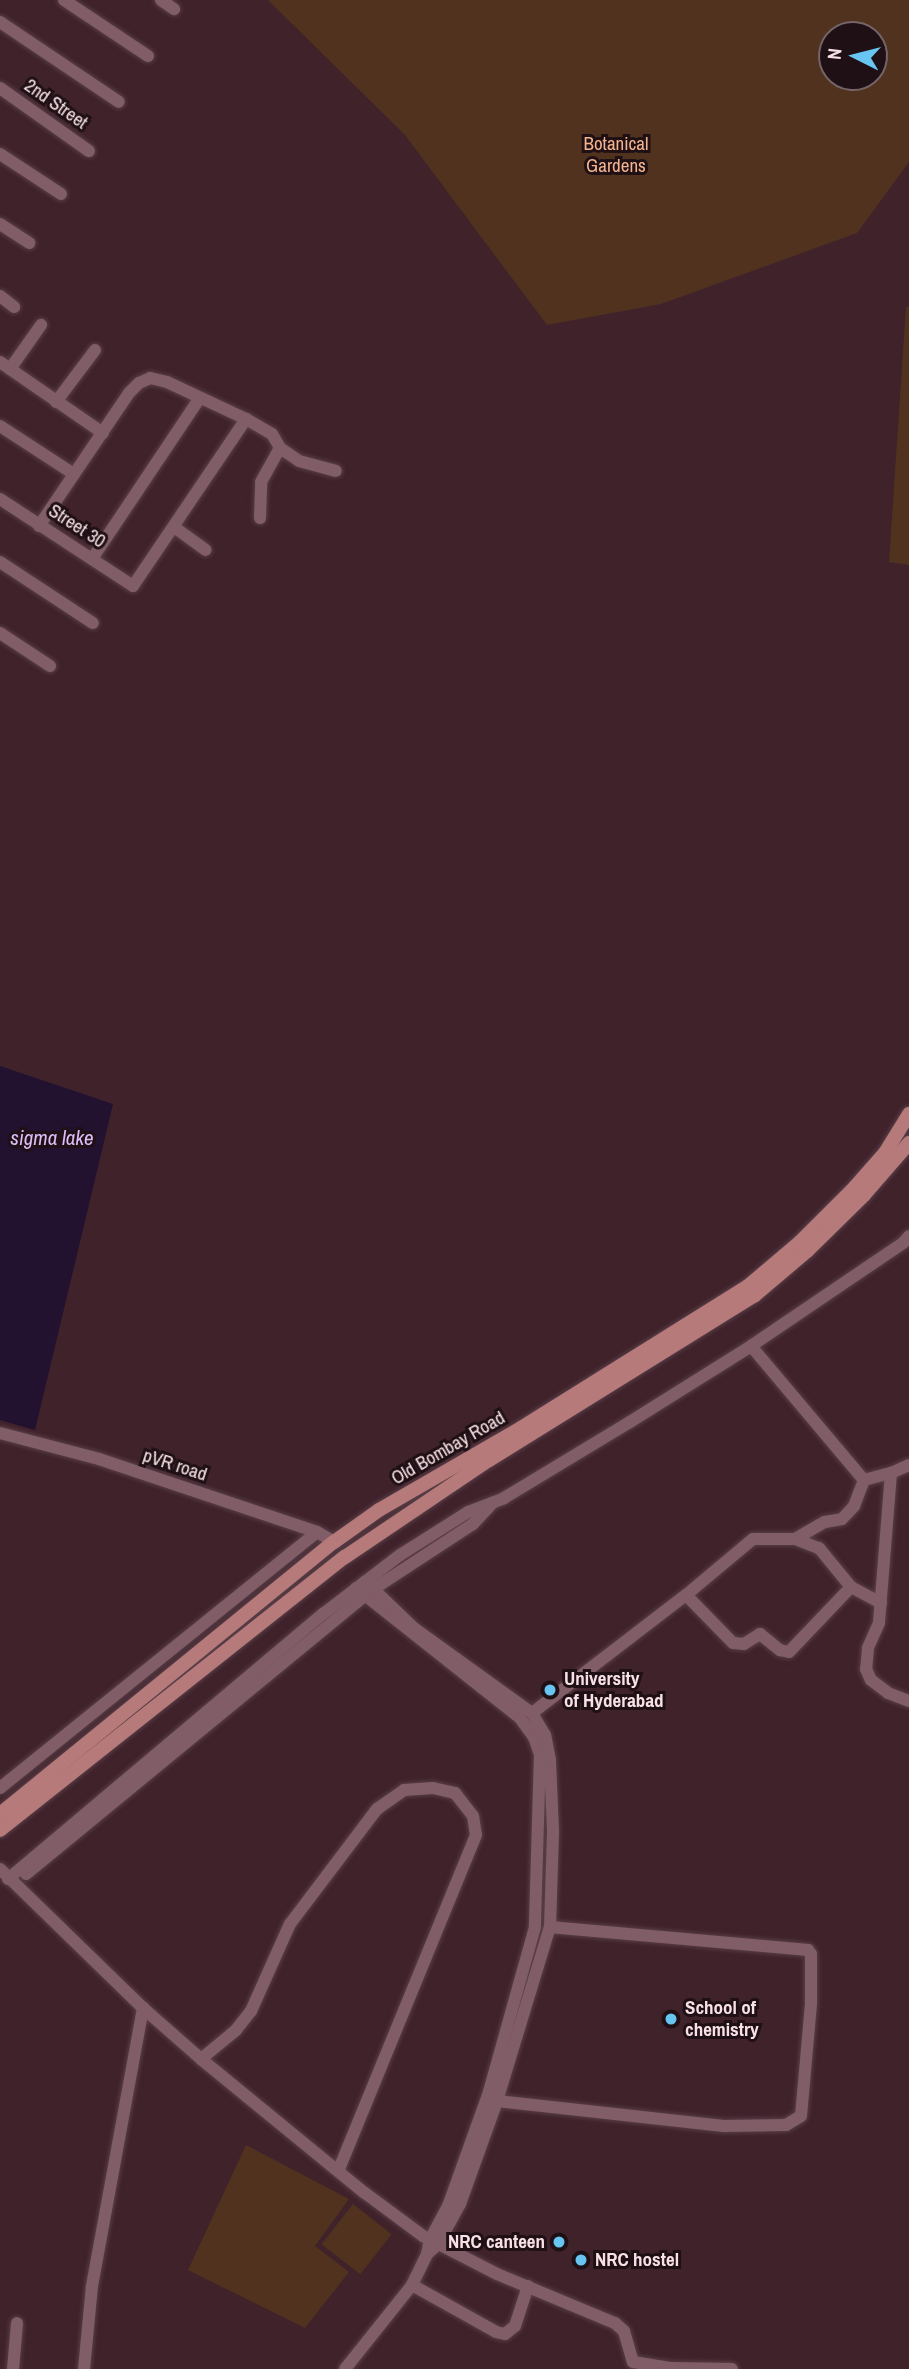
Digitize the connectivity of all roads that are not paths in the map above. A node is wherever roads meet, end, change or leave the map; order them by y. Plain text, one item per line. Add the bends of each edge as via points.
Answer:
1 (64, 0) edge
2 (161, 0) edge
3 (174, 9) dead end
4 (0, 22) edge
5 (148, 56) dead end
6 (0, 88) edge
7 (119, 102) dead end
8 (89, 151) dead end
9 (0, 154) edge
10 (61, 194) dead end
11 (0, 224) edge
12 (29, 243) dead end
13 (0, 296) edge
14 (14, 307) dead end
15 (41, 325) dead end
16 (95, 349) dead end
17 (5, 366) edge
18 (199, 399) junction
19 (56, 401) junction
20 (246, 419) junction
21 (0, 426) edge
22 (103, 433) junction
23 (280, 447) junction
24 (335, 471) dead end
25 (74, 474) junction
26 (0, 499) edge
27 (260, 518) dead end
28 (39, 526) junction
29 (174, 527) junction
30 (206, 550) dead end
31 (92, 559) junction
32 (0, 562) edge
33 (93, 624) dead end
34 (0, 633) edge
35 (50, 666) dead end
36 (909, 1114) edge
37 (909, 1143) edge
38 (907, 1242) edge
39 (751, 1346) junction
40 (0, 1433) edge
41 (909, 1465) edge
42 (891, 1473) junction
43 (864, 1480) junction
44 (317, 1532) junction
45 (795, 1539) junction
46 (334, 1542) junction
47 (851, 1587) junction
48 (364, 1589) junction
49 (686, 1595) junction
50 (881, 1603) junction
51 (909, 1701) edge
52 (532, 1713) junction
53 (0, 1788) edge
54 (0, 1814) edge
55 (0, 1830) edge
56 (7, 1877) edge
57 (550, 1927) junction
58 (143, 2008) junction
59 (201, 2059) junction
60 (497, 2101) junction
61 (338, 2171) junction
62 (434, 2242) junction
63 (412, 2285) junction
64 (528, 2286) junction
65 (17, 2323) dead end
66 (633, 2366) edge
67 (13, 2369) edge
68 (84, 2369) edge
69 (345, 2369) edge
70 (732, 2369) edge

1 - 5 street
2 - 3 street
4 - 7 street
6 - 8 street, 2nd Street
9 - 10 street
11 - 12 street
13 - 14 street
15 - 17 street
16 - 19 street
17 - 19 street
18 - 20 street
18 - 22 street via 150,378 129,393
18 - 31 street
19 - 22 street
20 - 23 street via 272,434
20 - 29 street
21 - 25 street
22 - 25 street
23 - 24 street via 299,461
23 - 27 street via 261,482
25 - 28 street
26 - 28 street, Street 30
28 - 31 street, Street 30
29 - 30 street
29 - 31 street, Street 30 via 133,586
32 - 33 street
34 - 35 street
36 - 46 main road, Old Bombay Road via 885,1153 855,1187 748,1286 379,1510
37 - 55 main road, Old Bombay Road via 855,1205 754,1296 489,1460 345,1557
38 - 39 street
39 - 43 street
39 - 48 street via 491,1505 468,1512
40 - 44 street, pVR road via 99,1460
41 - 42 street
42 - 43 street
42 - 50 street
43 - 45 street via 855,1506 842,1519 825,1522
44 - 46 street, pVR road
44 - 53 street
45 - 47 street via 819,1548
45 - 49 street via 754,1539
46 - 54 main road, Old Bombay Road
47 - 49 street via 789,1652 760,1634 744,1644 733,1643
47 - 50 street
48 - 52 street
48 - 56 street
48 - 62 street via 520,1717 534,1737 541,1763 535,1927 489,2092
49 - 52 street
50 - 51 street via 866,1669 871,1681
52 - 57 street via 545,1735 550,1760
56 - 58 street
57 - 60 street
57 - 60 street via 808,1950 811,2003 803,2106 794,2122 771,2127
58 - 59 street
58 - 68 street via 92,2286
59 - 61 street
59 - 61 street via 251,2011 290,1924 377,1809 404,1790 433,1788 455,1793 473,1816 476,1835
60 - 62 street via 460,2204
61 - 62 street
62 - 63 street
62 - 64 street
63 - 64 street via 505,2334 515,2326
63 - 69 street
64 - 66 street via 615,2323 624,2332
65 - 67 street
66 - 70 street

